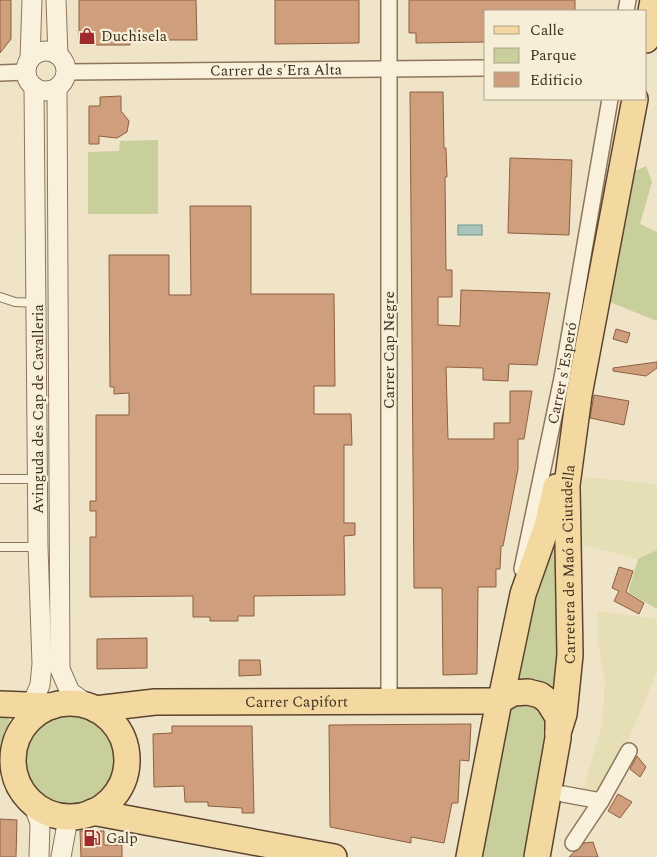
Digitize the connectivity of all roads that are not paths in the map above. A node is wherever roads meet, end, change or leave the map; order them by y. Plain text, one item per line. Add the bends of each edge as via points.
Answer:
1 (32, 0) edge
2 (56, 0) edge
3 (389, 0) edge
4 (653, 0) edge
5 (647, 34) edge
6 (58, 55) junction
7 (484, 68) edge
8 (389, 69) junction
9 (30, 72) junction
10 (66, 72) junction
11 (0, 73) edge
12 (57, 88) junction
13 (610, 100) edge
14 (635, 100) edge
15 (0, 297) edge
16 (38, 303) junction
17 (579, 396) junction
18 (38, 479) junction
19 (0, 480) edge
20 (0, 547) edge
21 (38, 547) junction
22 (570, 590) junction
23 (512, 646) junction
24 (389, 700) junction
25 (500, 700) junction
26 (0, 704) edge
27 (42, 705) junction
28 (92, 708) junction
29 (558, 733) junction
30 (629, 751) dead end
31 (0, 792) edge
32 (563, 794) junction
33 (30, 801) junction
34 (601, 802) junction
35 (84, 815) junction
36 (563, 850) edge
37 (39, 857) edge
38 (60, 857) edge
39 (334, 857) edge
40 (469, 857) edge
41 (537, 857) edge

1 - 9 street, Avinguda des Cap de Cavalleria
2 - 6 street
3 - 8 street, Carrer Cap Negre
4 - 5 main road
6 - 9 street via 40,52
6 - 10 street via 66,65
7 - 8 street, Carrer de s'Era Alta
8 - 10 street, Carrer de s'Era Alta
8 - 24 street, Carrer Cap Negre
9 - 11 street
9 - 12 street via 46,92
9 - 16 street, Avinguda des Cap de Cavalleria
10 - 12 street
12 - 28 street, Avinguda des Cap de Cavalleria via 60,669 70,692
13 - 23 street, Carrer s'Esperó via 562,378 515,600
14 - 17 main road, Carretera de Maó a Ciutadella
15 - 16 lane via 15,302
16 - 18 street, Avinguda des Cap de Cavalleria
17 - 22 main road, Carretera de Maó a Ciutadella via 567,485
17 - 23 main road, Carretera de Maó a Ciutadella via 547,526 523,594
18 - 19 lane
18 - 21 street, Avinguda des Cap de Cavalleria
20 - 21 lane
21 - 27 street, Avinguda des Cap de Cavalleria
22 - 29 main road, Carretera de Maó a Ciutadella via 570,656 564,714
22 - 32 main road via 576,627 576,706
23 - 25 main road, Carretera de Maó a Ciutadella
24 - 25 main road, Carrer Capifort
24 - 28 main road, Carrer Capifort via 156,702
25 - 29 main road, Carrer Capifort via 528,692 540,695 556,711
25 - 40 main road, Carretera de Maó a Ciutadella
26 - 27 main road
27 - 28 main road via 70,703
27 - 33 main road via 22,728 13,754 19,786
28 - 35 main road via 108,718 118,730 127,759 119,788 108,802
29 - 41 main road
30 - 34 street
31 - 33 main road
32 - 34 street
32 - 36 main road
33 - 35 main road via 53,814
33 - 37 street via 40,823
34 - 36 street
35 - 38 street via 67,824
35 - 39 main road

